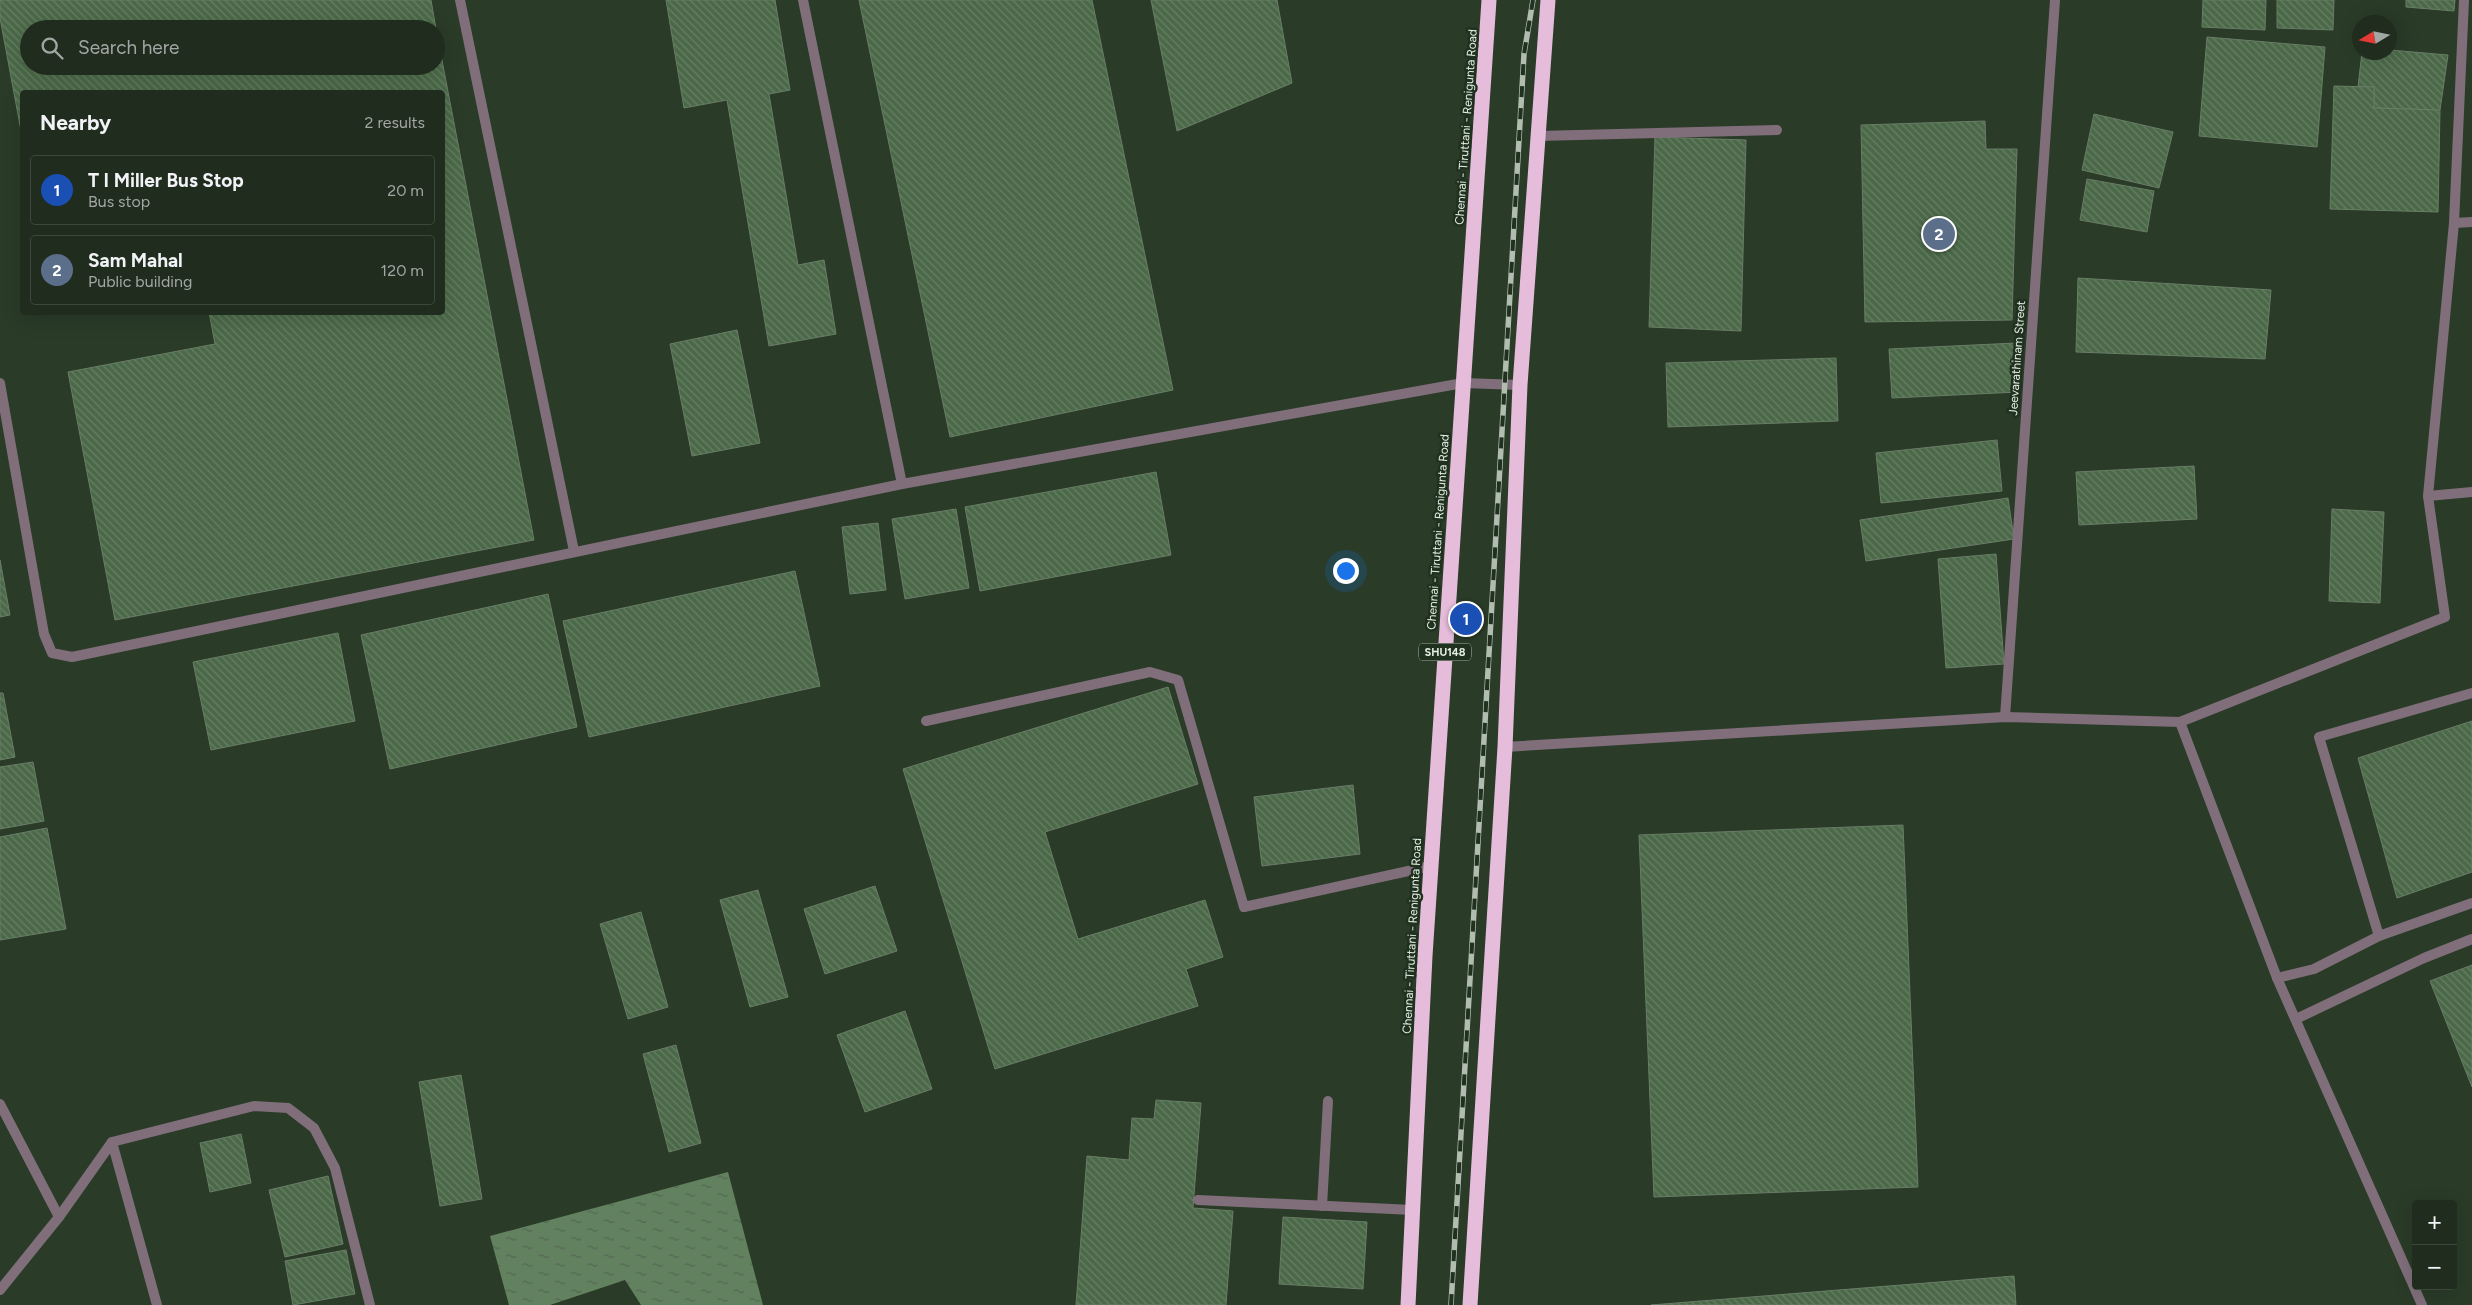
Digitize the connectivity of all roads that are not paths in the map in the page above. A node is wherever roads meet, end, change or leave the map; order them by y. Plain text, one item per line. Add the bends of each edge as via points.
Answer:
1 (460, 0) edge
2 (802, 0) edge
3 (1489, 0) edge
4 (1548, 0) edge
5 (2055, 0) edge
6 (2464, 0) edge
7 (1777, 130) dead end
8 (1538, 136) junction
9 (2454, 222) junction
10 (2472, 222) edge
11 (0, 383) edge
12 (1463, 383) junction
13 (1520, 386) junction
14 (902, 484) junction
15 (2472, 492) edge
16 (2428, 496) junction
17 (574, 551) junction
18 (2472, 693) edge
19 (2005, 717) junction
20 (926, 721) dead end
21 (2180, 722) junction
22 (1505, 747) junction
23 (1431, 866) junction
24 (2472, 903) edge
25 (2379, 936) junction
26 (2472, 939) edge
27 (2277, 978) junction
28 (2296, 1020) junction
29 (1328, 1101) dead end
30 (0, 1104) edge
31 (112, 1142) junction
32 (1198, 1200) dead end
33 (1322, 1206) junction
34 (1413, 1210) junction
35 (59, 1217) junction
36 (0, 1290) edge
37 (157, 1305) edge
38 (370, 1305) edge
39 (1408, 1305) edge
40 (1470, 1305) edge
41 (2422, 1305) edge

1 - 17 street
2 - 14 street
3 - 12 highway, Chennai - Tiruttani - Renigunta Road / SHU148
4 - 8 highway
5 - 19 street, Jeevarathinam Street
6 - 9 street
7 - 8 street
8 - 13 highway
9 - 10 street
9 - 16 street
11 - 17 street via 44,634 52,653 72,657
12 - 13 street
12 - 14 street
12 - 23 highway, Chennai - Tiruttani - Renigunta Road / SHU148
13 - 22 highway
14 - 17 street
15 - 16 street
16 - 21 street via 2445,617
18 - 25 street via 2318,737
19 - 21 street
19 - 22 street
20 - 23 street via 1150,672 1178,680 1244,907
21 - 27 street
22 - 40 highway
23 - 34 highway, Chennai - Tiruttani - Renigunta Road / SHU148
24 - 25 street
25 - 27 street via 2314,969
26 - 28 street via 2424,958
27 - 28 street
28 - 41 street
29 - 33 street
30 - 35 street
31 - 35 street
31 - 37 street
31 - 38 street via 254,1106 288,1108 314,1128 336,1168
32 - 33 street
33 - 34 street
34 - 39 highway, Chennai - Tiruttani - Renigunta Road / SHU148
35 - 36 street

